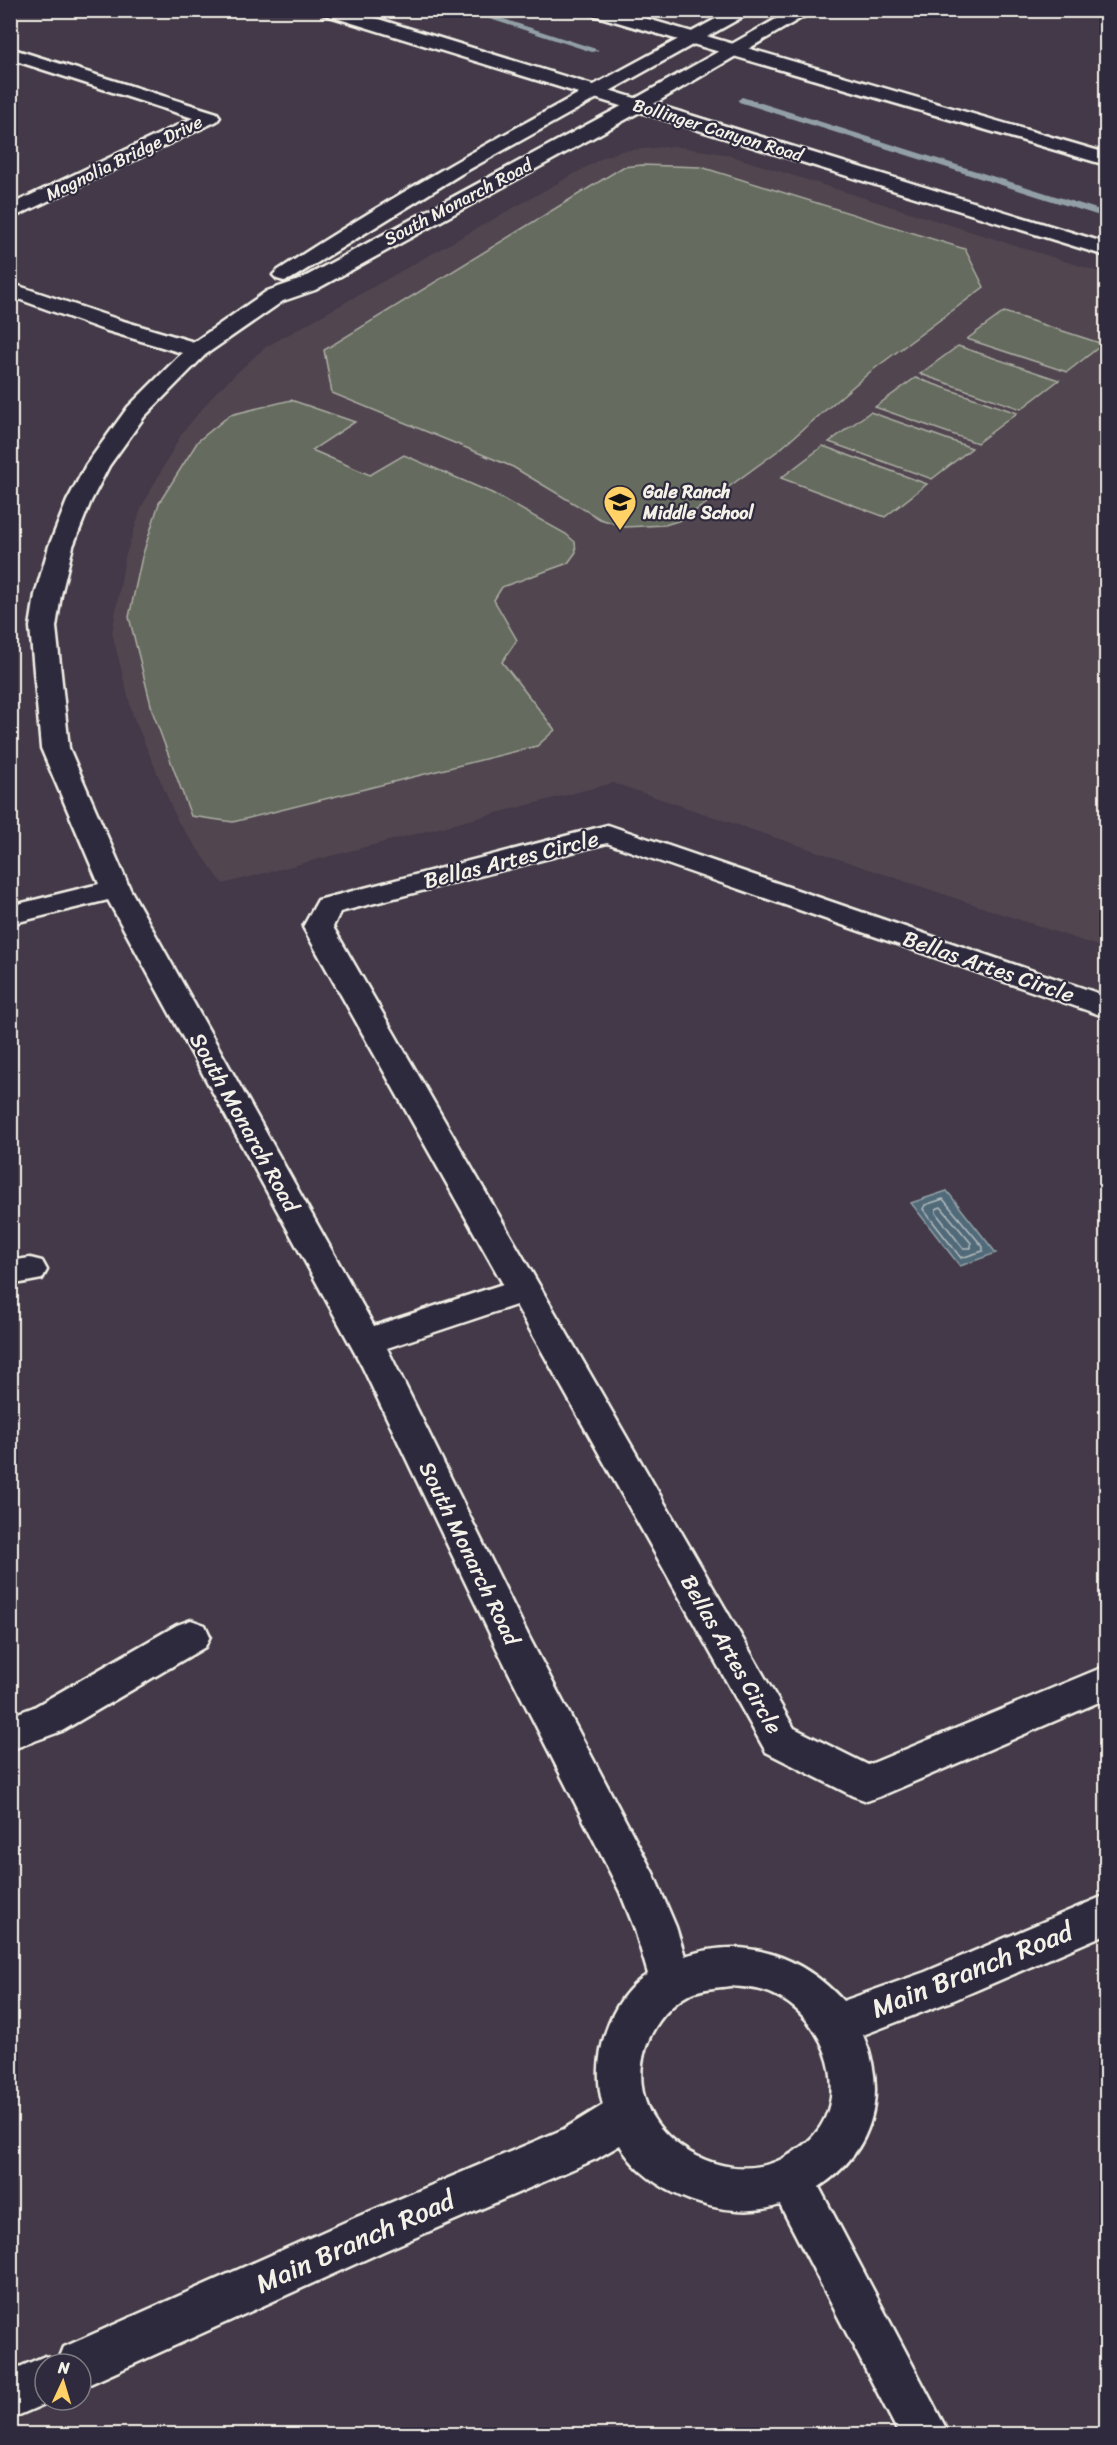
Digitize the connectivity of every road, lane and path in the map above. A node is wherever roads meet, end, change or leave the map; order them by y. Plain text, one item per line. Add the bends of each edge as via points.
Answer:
1 (329, 10) edge
2 (596, 10) edge
3 (746, 10) edge
4 (806, 10) edge
5 (1094, 10) edge
6 (1107, 14) edge
7 (694, 38) junction
8 (736, 50) junction
9 (10, 53) edge
10 (594, 92) junction
11 (638, 105) junction
12 (1107, 159) edge
13 (10, 213) edge
14 (1107, 250) edge
15 (10, 289) edge
16 (275, 296) junction
17 (197, 350) junction
18 (116, 889) junction
19 (10, 915) edge
20 (1107, 1007) edge
21 (523, 1290) junction
22 (366, 1342) junction
23 (191, 1636) dead end
24 (1107, 1682) edge
25 (10, 1732) edge
26 (1107, 1914) edge
27 (672, 1981) junction
28 (836, 2023) junction
29 (628, 2115) junction
30 (791, 2179) junction
31 (93, 2359) edge
32 (33, 2385) edge
33 (10, 2395) edge
34 (925, 2434) edge

1 - 10 street, Bollinger Canyon Road
2 - 7 street
3 - 7 street, South Monarch Road
4 - 8 street, South Monarch Road
5 - 6 street
7 - 8 street
7 - 10 street, South Monarch Road
8 - 11 street, South Monarch Road
8 - 12 street
9 - 13 street, Magnolia Bridge Drive via 210,117
10 - 11 street, Bollinger Canyon Road
10 - 16 street, South Monarch Road via 448,172 317,253 282,276
11 - 14 street, Bollinger Canyon Road
11 - 16 street, South Monarch Road via 307,285
15 - 17 street
16 - 17 street, South Monarch Road
17 - 18 street, South Monarch Road via 136,412 99,465 61,546 48,595 45,660 56,748
18 - 19 street
18 - 22 street, South Monarch Road
20 - 21 street, Bellas Artes Circle via 608,834 328,906 318,927
21 - 22 street
21 - 24 street, Bellas Artes Circle via 780,1740 867,1784
22 - 27 street, South Monarch Road via 517,1651 638,1886
23 - 25 street via 48,1719
26 - 28 street, Main Branch Road via 938,1988
27 - 28 street via 730,1966 761,1970 790,1982 815,1999
27 - 29 street via 649,2001 631,2025 621,2054 620,2084
28 - 30 street via 853,2065 851,2110 843,2132 829,2151
29 - 30 street via 660,2159 709,2185 738,2189 765,2187
29 - 31 street, Main Branch Road via 580,2144
30 - 34 street
32 - 33 street

